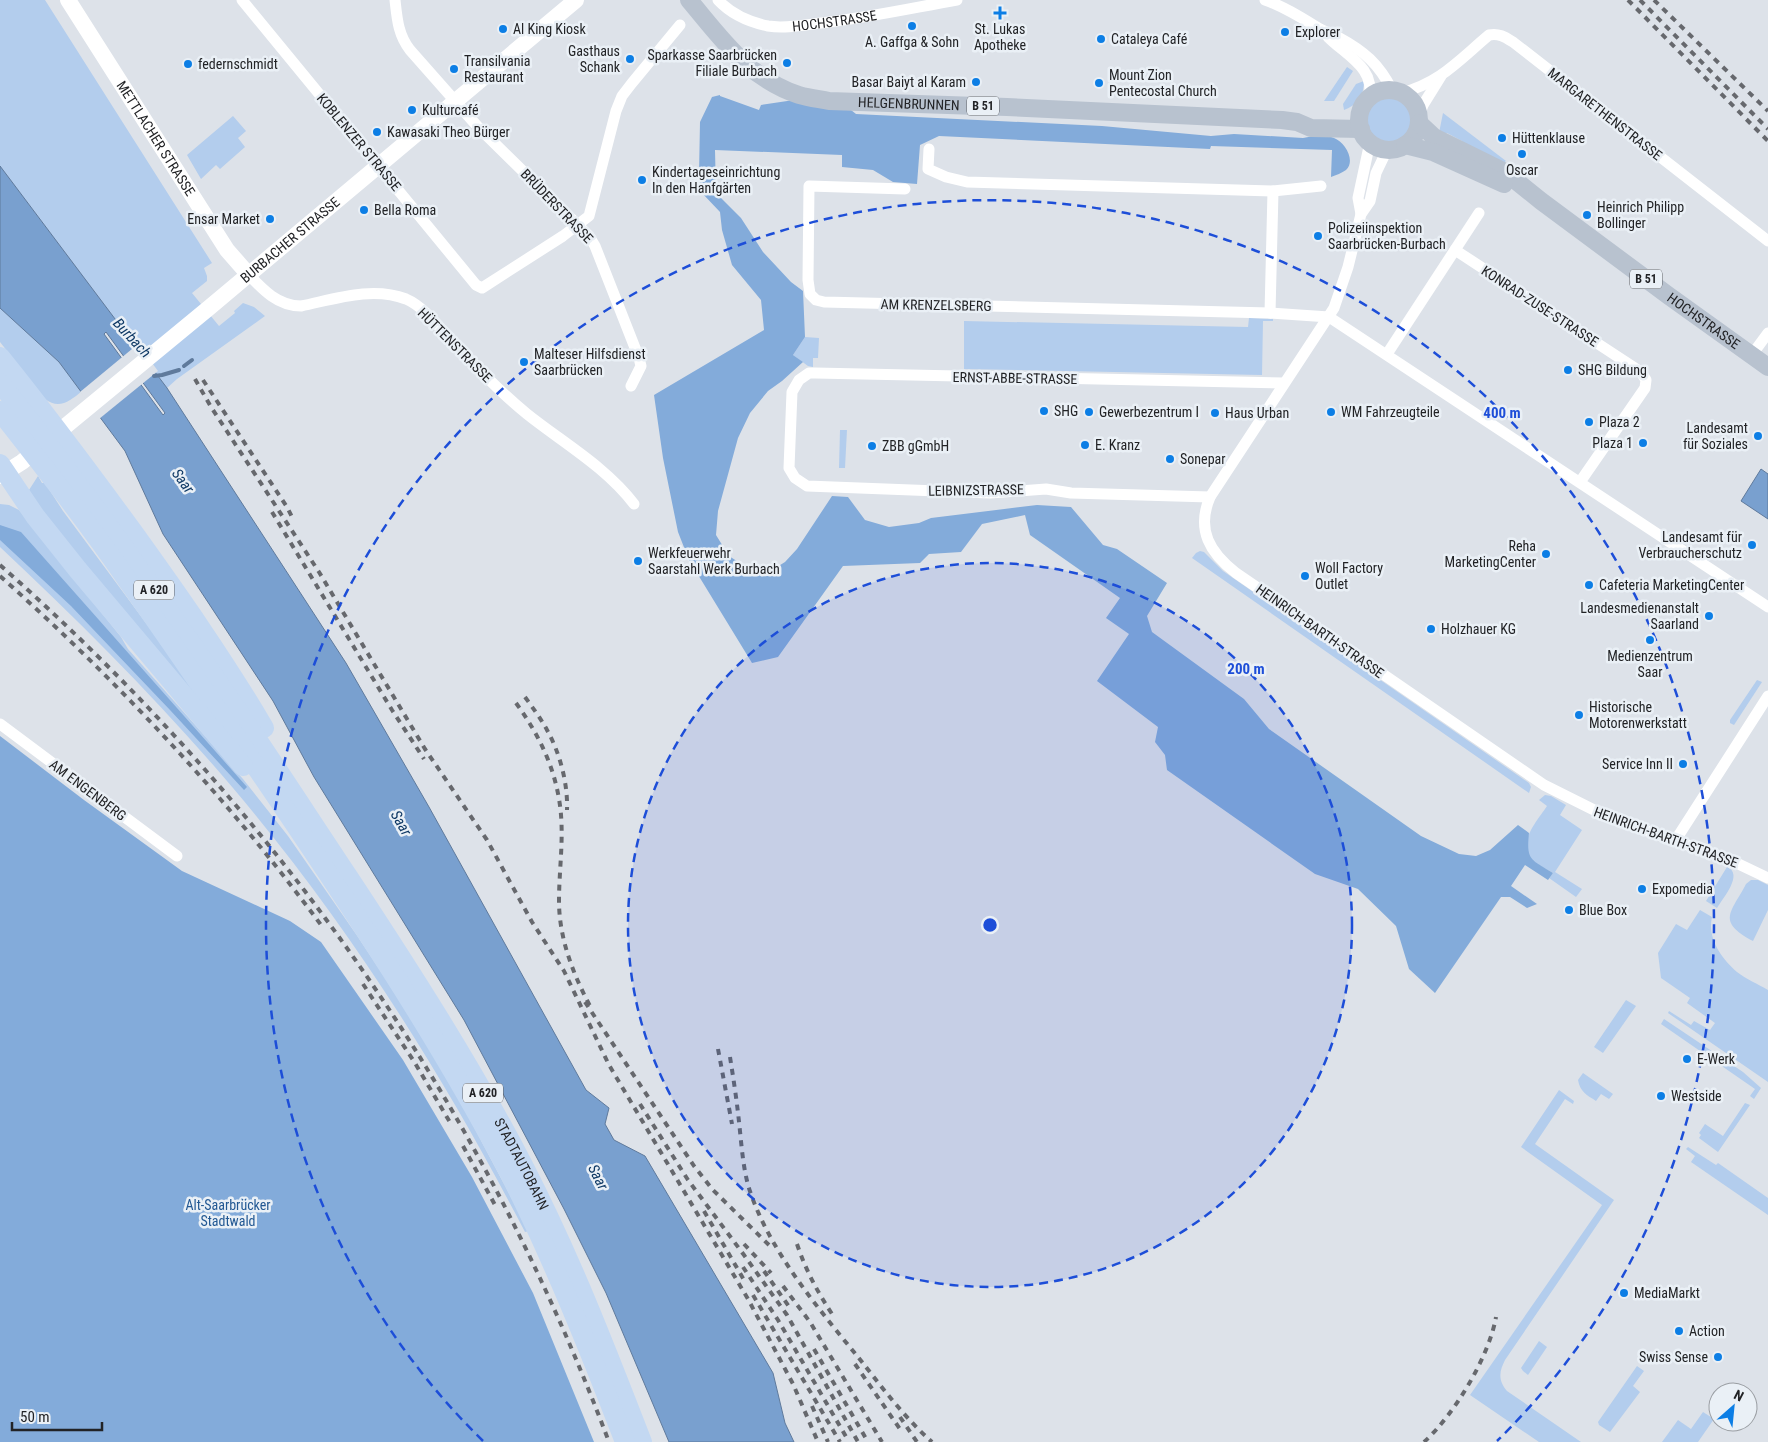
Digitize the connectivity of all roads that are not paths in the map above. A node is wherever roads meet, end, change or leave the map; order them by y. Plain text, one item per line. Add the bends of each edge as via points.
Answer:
1 (68, 0) edge
2 (242, 0) edge
3 (395, 0) edge
4 (576, 0) edge
5 (689, 0) edge
6 (718, 0) edge
7 (957, 0) edge
8 (1265, 0) edge
9 (680, 25) dead end
10 (1322, 30) junction
11 (1441, 76) junction
12 (1397, 91) junction
13 (455, 102) junction
14 (1366, 103) junction
15 (1419, 120) junction
16 (1297, 122) junction
17 (1365, 135) junction
18 (1405, 145) junction
19 (929, 149) dead end
20 (1387, 150) junction
21 (379, 165) junction
22 (1321, 186) dead end
23 (905, 189) dead end
24 (1273, 190) junction
25 (1542, 201) junction
26 (1479, 213) dead end
27 (1361, 214) junction
28 (579, 224) junction
29 (1768, 241) edge
30 (1455, 250) junction
31 (248, 274) junction
32 (1270, 313) junction
33 (1329, 317) junction
34 (1768, 333) edge
35 (1387, 354) junction
36 (1752, 356) junction
37 (0, 357) edge
38 (1768, 367) edge
39 (0, 383) edge
40 (1284, 383) junction
41 (631, 386) dead end
42 (0, 411) edge
43 (790, 429) joint
44 (59, 431) junction
45 (2, 471) edge
46 (1580, 482) junction
47 (1210, 497) junction
48 (634, 504) dead end
49 (1768, 607) edge
50 (1768, 696) edge
51 (0, 724) edge
52 (294, 808) junction
53 (1675, 841) junction
54 (177, 856) dead end
55 (1768, 878) edge
56 (625, 1442) edge
57 (642, 1442) edge

1 - 31 main road, METTLACHER STRASSE via 216,234
2 - 21 street, KOBLENZER STRASSE
3 - 13 street, BRÜDERSTRASSE via 404,42
4 - 13 main road, BURBACHER STRASSE
5 - 16 main road, HELGENBRUNNEN / B 51 via 735,56 763,78 799,95 829,101
6 - 7 street, HOCHSTRASSE via 743,18 770,26 800,26
8 - 10 street
9 - 28 street via 622,96 589,216
10 - 12 street via 1371,59
10 - 14 street via 1368,76 1371,86
11 - 12 street, MARGARETHENSTRASSE via 1418,88
11 - 15 street, MARGARETHENSTRASSE
11 - 29 street, MARGARETHENSTRASSE via 1489,35 1503,36
12 - 14 main road, B 51 via 1382,91
12 - 15 main road, B 51 via 1411,100
13 - 21 main road, BURBACHER STRASSE
13 - 28 street, BRÜDERSTRASSE via 502,152
14 - 16 main road, HELGENBRUNNEN / B 51 via 1341,116 1311,117
14 - 17 main road via 1360,122
15 - 18 main road via 1413,138
15 - 25 main road, HOCHSTRASSE / B 51 via 1434,137 1505,172
16 - 17 main road, HELGENBRUNNEN / B 51 via 1311,128
17 - 20 main road, B 51 via 1378,147
17 - 27 street, HEINRICH-BARTH-STRASSE via 1358,198
18 - 20 main road, B 51
18 - 25 main road, HOCHSTRASSE / B 51 via 1433,152
19 - 24 street via 928,169 967,182
20 - 27 street, HEINRICH-BARTH-STRASSE via 1376,173 1370,201
21 - 28 street, KOBLENZER STRASSE via 476,285 482,288
21 - 31 main road, BURBACHER STRASSE
22 - 24 street
23 - 32 street, AM KRENZELSBERG via 809,186 808,280 810,294 816,300
24 - 32 street
25 - 36 main road, HOCHSTRASSE / B 51
26 - 30 street
27 - 33 street, HEINRICH-BARTH-STRASSE via 1348,267
28 - 41 street, BRÜDERSTRASSE via 595,246 639,358 641,366
30 - 35 street
30 - 46 street, KONRAD-ZUSE-STRASSE via 1641,372 1646,380 1645,388
31 - 44 main road, BURBACHER STRASSE
31 - 48 street, HÜTTENSTRASSE via 272,297 292,306 370,293 407,300 425,313 512,401 614,482
32 - 33 street, AM KRENZELSBERG
33 - 35 street
33 - 40 street, HEINRICH-BARTH-STRASSE
34 - 36 street
35 - 46 street
36 - 38 main road, HOCHSTRASSE / B 51
37 - 44 highway
39 - 52 highway, A 620 via 140,570
40 - 43 street, ERNST-ABBE-STRASSE via 809,373 799,380 792,392
40 - 47 street, HEINRICH-BARTH-STRASSE
42 - 52 highway, A 620
43 - 47 street, LEIBNIZSTRASSE via 789,468 795,478 807,486 990,492 1046,489 1071,493
44 - 45 main road, BURBACHER STRASSE via 22,462
44 - 52 highway via 234,676 281,757
45 - 52 highway via 141,647 235,758
46 - 49 street
47 - 53 street, HEINRICH-BARTH-STRASSE via 1205,508 1205,529 1208,542 1224,564 1544,785 1610,818
50 - 53 street
51 - 54 street, AM ENGENBERG
52 - 56 highway, STADTAUTOBAHN / A 620 via 470,1100 510,1175 584,1336
52 - 57 highway, STADTAUTOBAHN / A 620 via 431,1004 479,1085 563,1248 599,1329
53 - 55 street, HEINRICH-BARTH-STRASSE via 1728,859

